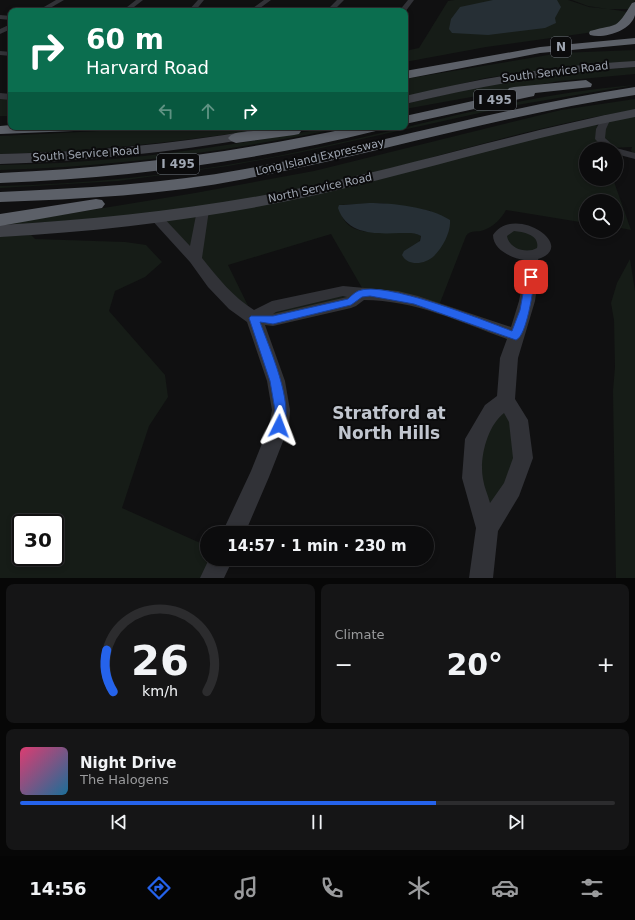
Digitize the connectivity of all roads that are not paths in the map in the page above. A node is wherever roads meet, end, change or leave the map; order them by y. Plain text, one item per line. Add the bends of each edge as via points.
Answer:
1 (61, 0) edge
2 (140, 0) edge
3 (201, 0) edge
4 (268, 0) edge
5 (340, 0) edge
6 (411, 0) edge
7 (635, 5) edge
8 (46, 8) edge
9 (129, 8) edge
10 (194, 8) edge
11 (256, 8) edge
12 (332, 8) edge
13 (404, 8) edge
14 (635, 33) edge
15 (584, 34) dead end
16 (556, 38) dead end
17 (635, 41) edge
18 (531, 44) junction
19 (635, 48) edge
20 (488, 59) junction
21 (635, 64) edge
22 (408, 66) edge
23 (408, 74) edge
24 (632, 83) edge
25 (408, 99) edge
26 (408, 110) edge
27 (635, 113) edge
28 (606, 118) junction
29 (408, 119) edge
30 (276, 130) edge
31 (295, 130) edge
32 (361, 130) edge
33 (236, 138) junction
34 (603, 142) edge
35 (623, 153) edge
36 (635, 156) edge
37 (0, 159) edge
38 (244, 174) junction
39 (0, 178) edge
40 (0, 198) edge
41 (203, 210) junction
42 (155, 217) junction
43 (0, 220) edge
44 (0, 231) edge
45 (530, 256) dead end
46 (195, 259) junction
47 (254, 318) junction
48 (516, 336) junction
49 (506, 400) junction
50 (236, 526) edge
51 (487, 528) junction
52 (218, 566) edge
53 (212, 578) edge
54 (481, 578) edge

1 - 8 street
2 - 9 street
3 - 10 street
4 - 11 street
5 - 12 street
6 - 13 street
7 - 15 highway via 623,26
14 - 18 highway, N
16 - 18 highway
17 - 20 highway, N via 560,47
18 - 22 highway, N
19 - 20 highway via 568,50
20 - 23 highway, N
21 - 25 main road, South Service Road via 526,74
24 - 38 highway, Long Island Expressway / I 495 via 587,97
26 - 29 highway, I 495 via 510,91 592,83 514,96
27 - 28 main road, North Service Road
28 - 34 street via 601,129 600,139
28 - 41 main road, North Service Road via 336,185 278,198
30 - 33 main road, South Service Road
31 - 33 highway
32 - 39 highway, Long Island Expressway / I 495 via 272,149 179,164 85,174
33 - 37 main road, South Service Road via 123,152
35 - 36 street
38 - 40 highway, Long Island Expressway / I 495 via 139,188
38 - 43 highway via 201,188
41 - 42 main road, North Service Road
41 - 46 street
42 - 44 main road, North Service Road
42 - 46 street
45 - 48 street via 533,265 527,301
46 - 47 street via 234,305
47 - 48 street via 273,320 351,302 360,294 396,296 416,300
47 - 50 street via 276,381 281,410 274,440
48 - 49 street via 509,358
49 - 51 street via 518,420 523,458 512,489
49 - 51 street via 492,411 475,439 472,478
51 - 54 street
52 - 53 street

